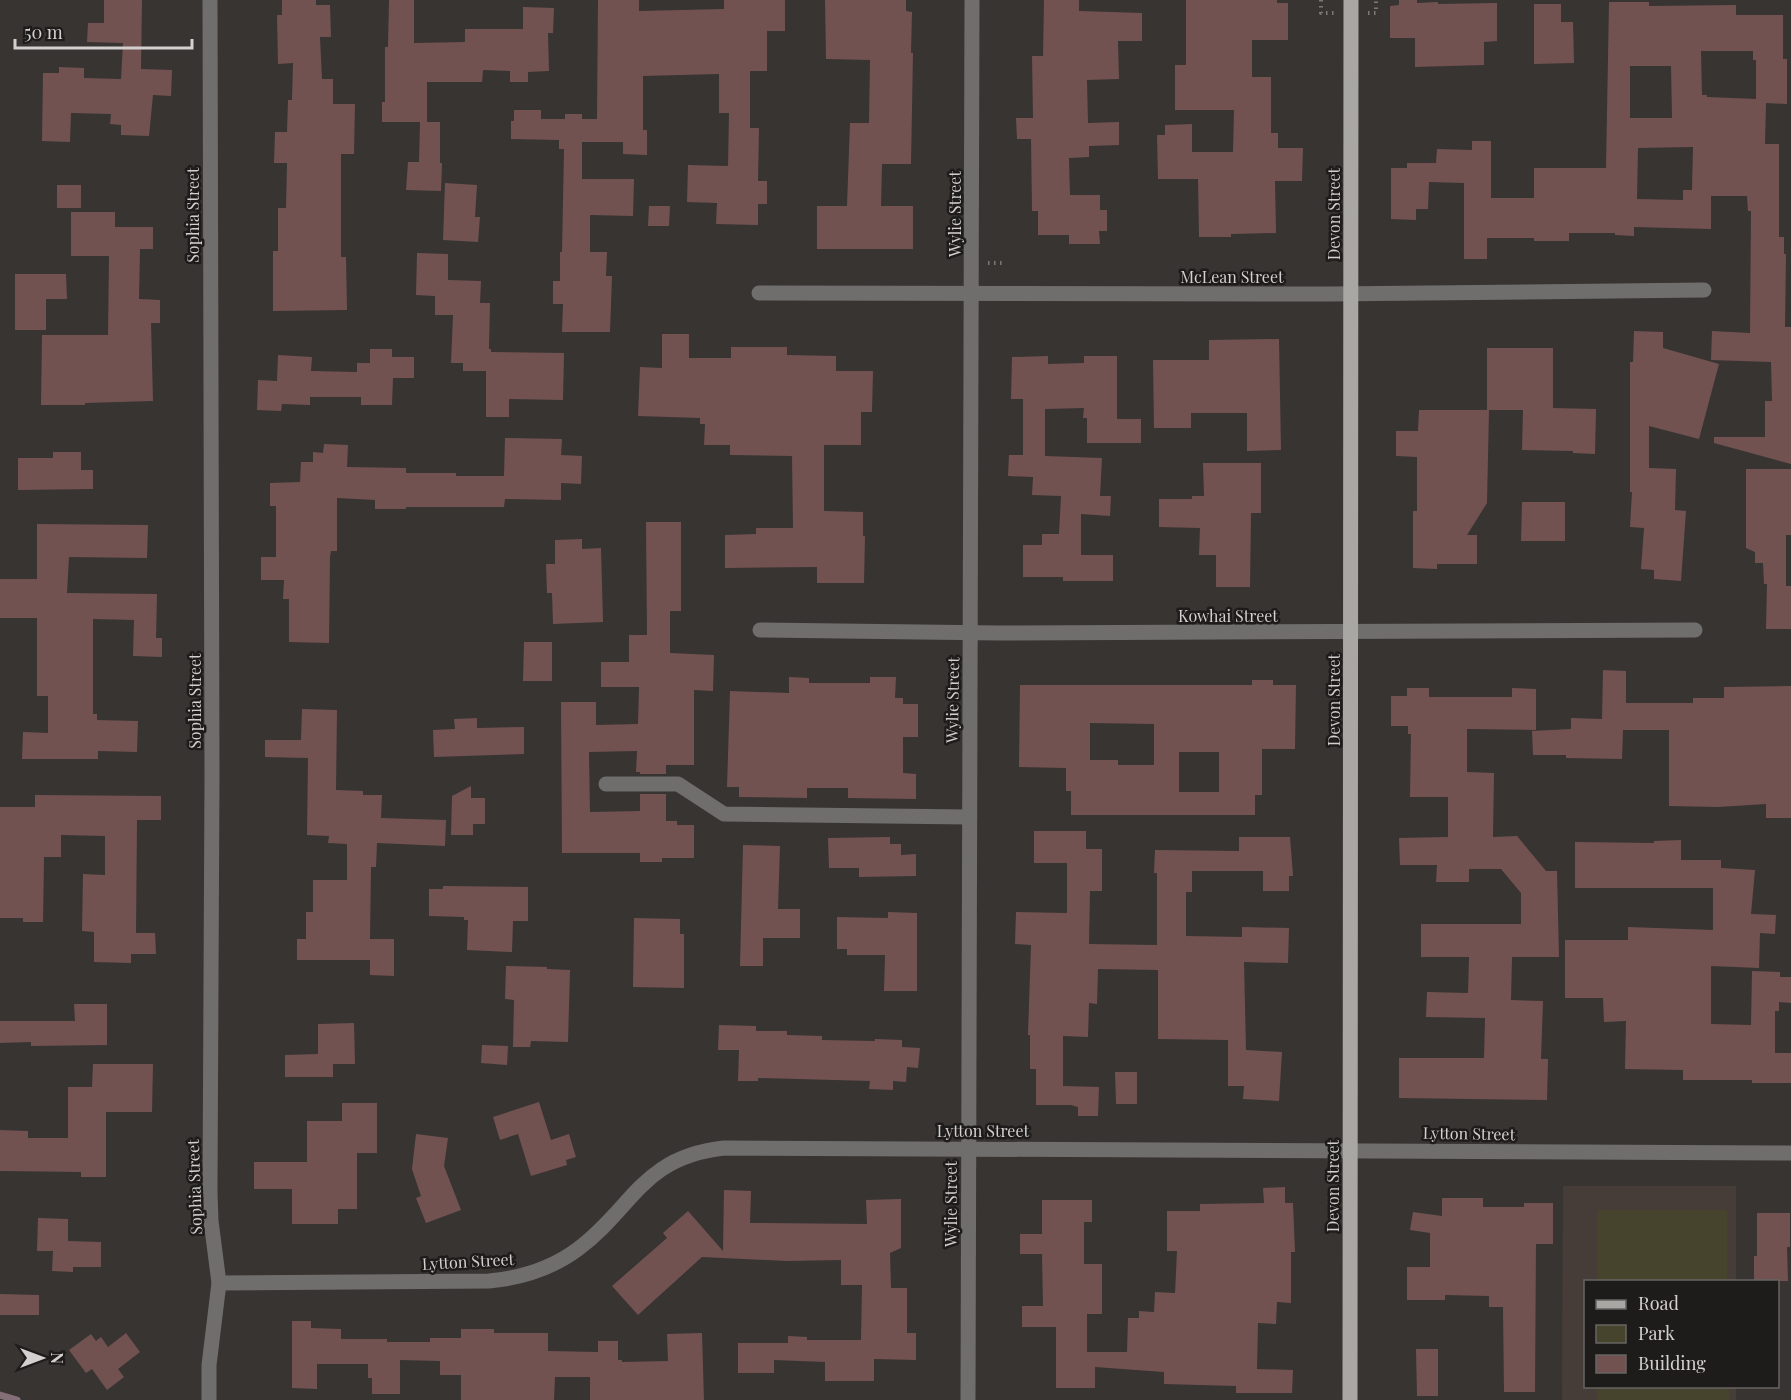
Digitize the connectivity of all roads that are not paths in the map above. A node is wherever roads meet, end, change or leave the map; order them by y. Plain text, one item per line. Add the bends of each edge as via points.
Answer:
1 (210, 0) edge
2 (972, 0) edge
3 (1351, 0) edge
4 (1704, 290) dead end
5 (759, 293) dead end
6 (971, 294) junction
7 (1351, 294) junction
8 (760, 630) dead end
9 (1695, 630) dead end
10 (1352, 632) junction
11 (971, 633) junction
12 (606, 784) dead end
13 (968, 817) junction
14 (968, 1148) junction
15 (1350, 1149) junction
16 (1791, 1153) edge
17 (219, 1283) junction
18 (209, 1400) edge
19 (968, 1400) edge
20 (1350, 1400) edge

1 - 17 street, Sophia Street via 210,1192
2 - 6 street, Wylie Street
3 - 7 main road, Devon Street
4 - 7 street, McLean Street
5 - 6 street, McLean Street
6 - 7 street, McLean Street
6 - 11 street, Wylie Street
7 - 10 main road, Devon Street
8 - 11 street, Kowhai Street
9 - 10 street, Kowhai Street
10 - 11 street, Kowhai Street
10 - 15 main road, Devon Street
11 - 13 street, Wylie Street
12 - 13 street via 678,784 724,814
13 - 14 street, Wylie Street
14 - 15 street, Lytton Street
14 - 17 street, Lytton Street via 705,1150 682,1157 644,1182 578,1249 536,1273 514,1279
14 - 19 street, Wylie Street
15 - 16 street, Lytton Street
15 - 20 main road, Devon Street
17 - 18 street, Sophia Street

